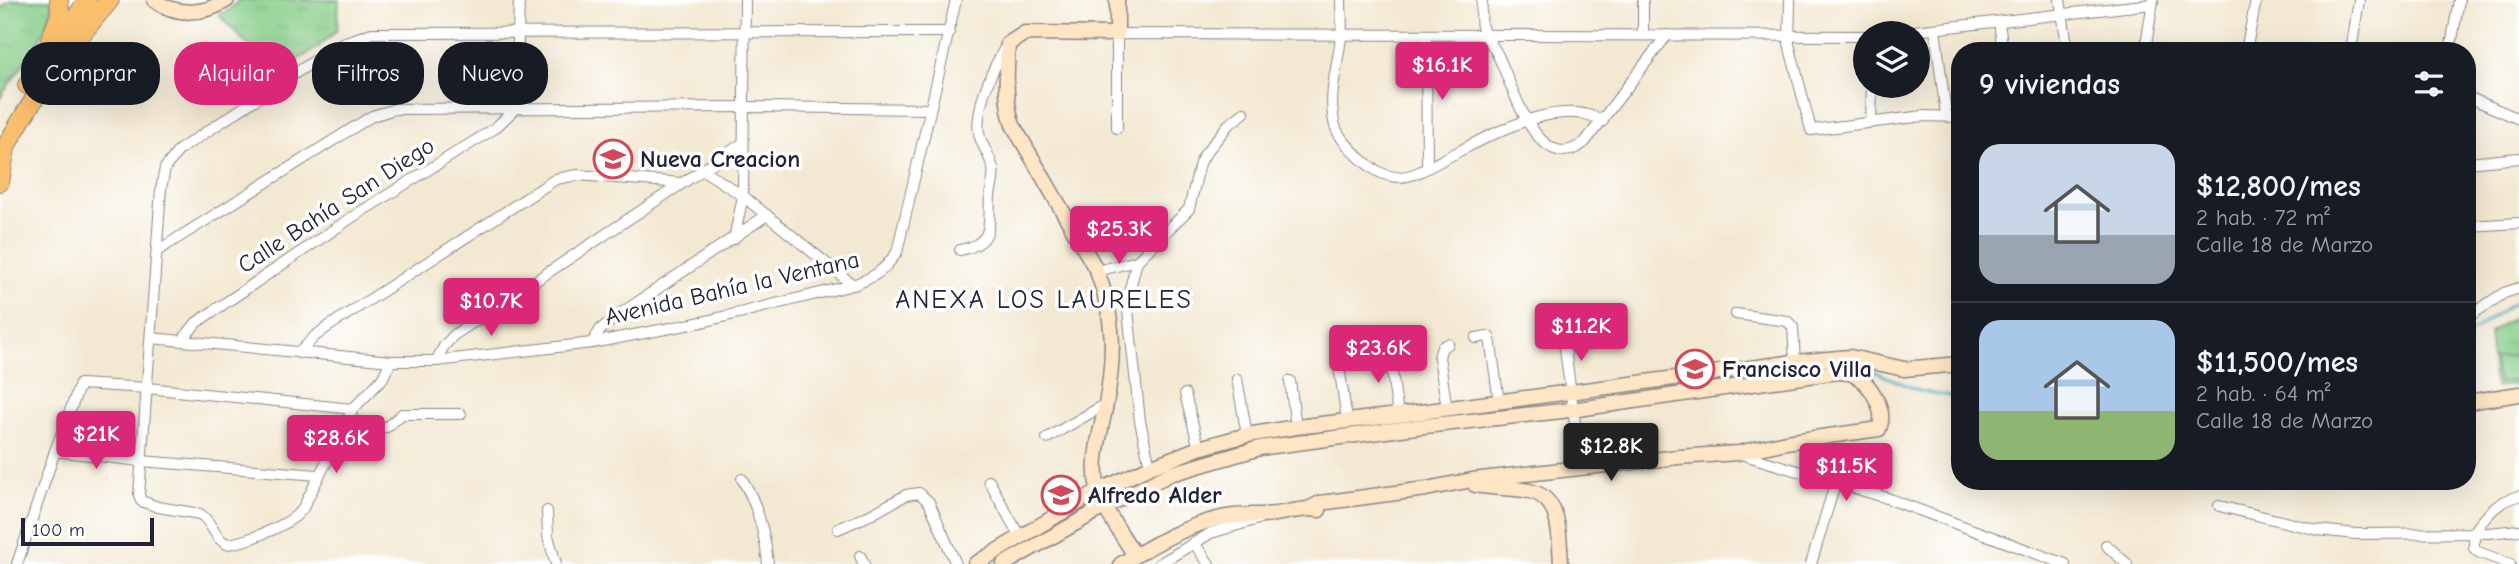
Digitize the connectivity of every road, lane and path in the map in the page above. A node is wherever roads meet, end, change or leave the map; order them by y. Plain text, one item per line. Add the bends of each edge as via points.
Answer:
1 (59, 0) edge
2 (88, 0) edge
3 (110, 0) edge
4 (154, 0) edge
5 (227, 0) edge
6 (519, 0) edge
7 (745, 0) edge
8 (956, 0) edge
9 (1117, 0) edge
10 (1341, 0) edge
11 (1482, 0) edge
12 (1643, 0) edge
13 (1790, 0) edge
14 (2060, 0) edge
15 (2256, 0) edge
16 (2359, 0) edge
17 (2459, 0) edge
18 (2152, 2) edge
19 (2062, 13) junction
20 (1999, 22) junction
21 (1936, 29) junction
22 (1930, 30) edge
23 (746, 32) junction
24 (949, 32) junction
25 (518, 33) junction
26 (1117, 34) junction
27 (1342, 34) junction
28 (1486, 35) junction
29 (1643, 35) junction
30 (1667, 35) junction
31 (1426, 36) junction
32 (1853, 36) edge
33 (1788, 37) junction
34 (49, 42) edge
35 (57, 42) edge
36 (2002, 42) edge
37 (2067, 42) edge
38 (2146, 42) edge
39 (2248, 42) edge
40 (2352, 42) edge
41 (2452, 42) edge
42 (1008, 44) junction
43 (1872, 98) edge
44 (2476, 100) edge
45 (21, 105) edge
46 (744, 107) junction
47 (516, 108) junction
48 (930, 109) junction
49 (1244, 113) dead end
50 (1946, 115) junction
51 (1951, 116) edge
52 (2519, 119) edge
53 (1528, 121) junction
54 (1602, 121) junction
55 (1871, 122) junction
56 (1116, 128) dead end
57 (743, 143) junction
58 (2, 145) edge
59 (2519, 158) edge
60 (2476, 162) edge
61 (1427, 169) junction
62 (703, 170) junction
63 (0, 181) edge
64 (682, 183) junction
65 (743, 197) junction
66 (767, 215) junction
67 (2519, 223) edge
68 (2476, 226) edge
69 (734, 239) junction
70 (960, 250) dead end
71 (157, 251) junction
72 (1137, 261) junction
73 (1097, 271) junction
74 (853, 285) junction
75 (2519, 288) edge
76 (2476, 312) edge
77 (1737, 314) dead end
78 (1563, 334) dead end
79 (152, 338) junction
80 (1476, 338) dead end
81 (182, 341) junction
82 (592, 343) junction
83 (1448, 344) dead end
84 (1389, 351) dead end
85 (299, 353) junction
86 (391, 361) junction
87 (436, 361) junction
88 (1795, 362) junction
89 (1951, 364) edge
90 (1339, 366) dead end
91 (1237, 379) dead end
92 (1290, 381) dead end
93 (148, 388) junction
94 (1185, 394) dead end
95 (2519, 394) edge
96 (1570, 400) junction
97 (2476, 401) edge
98 (1499, 402) junction
99 (1106, 404) junction
100 (353, 409) junction
101 (1447, 409) junction
102 (461, 414) dead end
103 (1398, 415) junction
104 (347, 420) junction
105 (1347, 420) junction
106 (1296, 426) junction
107 (1247, 435) junction
108 (1046, 438) dead end
109 (1199, 448) junction
110 (55, 451) junction
111 (1738, 453) junction
112 (141, 461) junction
113 (1150, 467) junction
114 (1581, 469) junction
115 (318, 475) junction
116 (741, 479) dead end
117 (989, 481) dead end
118 (1476, 481) junction
119 (1835, 484) junction
120 (2519, 496) edge
121 (1103, 499) junction
122 (2219, 506) dead end
123 (547, 511) dead end
124 (1264, 515) junction
125 (838, 529) dead end
126 (2519, 530) edge
127 (2474, 532) junction
128 (1021, 539) junction
129 (1194, 543) junction
130 (2106, 545) dead end
131 (1135, 556) junction
132 (17, 564) edge
133 (556, 564) edge
134 (768, 564) edge
135 (956, 564) edge
136 (975, 564) edge
137 (1004, 564) edge
138 (1121, 564) edge
139 (1160, 564) edge
140 (1209, 564) edge
141 (1561, 564) edge
142 (1811, 564) edge
143 (2065, 564) edge
144 (2127, 564) edge
145 (2510, 564) edge

1 - 34 highway via 60,15
2 - 35 highway
3 - 58 highway via 46,78
4 - 5 main road via 173,10 199,12
6 - 25 street
7 - 23 street
8 - 24 street, Avenida Bahía la Ventana
9 - 26 main road
10 - 27 street
11 - 28 street via 1481,25
12 - 29 street
13 - 33 street
14 - 19 street
15 - 39 street
16 - 40 street
17 - 41 street
18 - 19 street
18 - 38 street
19 - 20 street
19 - 37 street
20 - 21 street
20 - 36 street
21 - 22 street
21 - 50 street
23 - 24 street
23 - 25 street
23 - 46 street
24 - 48 street, Avenida Bahía la Ventana
25 - 47 street
25 - 71 street via 372,33 340,44 170,159 161,189
26 - 27 street
26 - 42 main road via 1025,33
26 - 56 street
27 - 31 street
27 - 61 street via 1332,98 1339,134 1372,169 1384,175 1401,177
28 - 29 street
28 - 31 street
28 - 53 street
29 - 30 street
30 - 33 street
30 - 54 street
31 - 61 street
32 - 33 street
33 - 55 street via 1811,130
42 - 70 street via 988,80 979,117 981,144 994,172 990,227 981,243
42 - 73 main road via 1013,125
43 - 55 street
44 - 52 street
45 - 58 highway
46 - 47 street
46 - 48 street
46 - 57 street
47 - 71 street via 395,109 372,116
47 - 81 street, Calle Bahía San Diego via 494,129 196,323
48 - 74 street, Avenida Bahía la Ventana via 897,252 886,268
49 - 72 street via 1205,154 1189,208
50 - 51 street
50 - 55 street
53 - 54 street via 1547,114 1581,113
53 - 54 street via 1543,143 1553,150 1569,151 1585,142
53 - 61 street
57 - 62 street
57 - 65 street
58 - 63 highway
59 - 60 street
62 - 64 street
62 - 65 street
64 - 85 street via 577,175 556,179 329,326
64 - 87 street via 454,335
65 - 66 street
65 - 69 street
66 - 69 street
66 - 74 street
67 - 68 street
69 - 82 street via 617,316
71 - 79 street
72 - 73 street
72 - 113 street via 1128,301 1140,421
73 - 99 main road via 1113,332
74 - 82 street, Avenida Bahía la Ventana
75 - 76 street
77 - 88 street via 1787,321 1793,327
78 - 96 street
79 - 81 street, Avenida Bahía la Ventana
79 - 93 street
80 - 98 street via 1490,338
81 - 85 street, Avenida Bahía la Ventana
82 - 87 street, Avenida Bahía la Ventana
83 - 101 street via 1439,352
84 - 103 street
85 - 86 street, Avenida Bahía la Ventana
86 - 87 street, Avenida Bahía la Ventana
86 - 100 street via 382,379
88 - 89 main road via 1850,357 1905,369
88 - 96 main road
90 - 105 street
91 - 107 street
92 - 106 street
93 - 100 street
93 - 110 street via 80,384
93 - 112 street
94 - 109 street
95 - 97 main road
96 - 98 main road
96 - 111 main road via 1837,372 1863,381 1881,410 1882,423 1873,431
96 - 114 street
96 - 121 main road via 1480,419 1260,448
98 - 101 main road
99 - 108 street
99 - 121 main road via 1096,457
100 - 104 street
101 - 103 main road
102 - 104 street via 402,414 382,428
103 - 105 main road
104 - 115 street
105 - 106 main road
106 - 107 main road
107 - 109 main road
109 - 113 main road
110 - 112 street
110 - 132 street
111 - 114 main road
111 - 119 street
112 - 115 street
112 - 115 street via 141,501 200,514 227,544 299,515
113 - 121 main road
114 - 118 main road
116 - 134 street via 754,498
117 - 128 street
118 - 124 main road via 1414,499
118 - 141 main road via 1489,488 1545,497 1558,523
119 - 142 street
119 - 143 street via 1884,497
120 - 127 street via 2497,505
121 - 128 main road
121 - 131 main road
121 - 137 main road
122 - 127 street via 2334,532
123 - 133 street
124 - 129 street
124 - 131 main road via 1223,517 1183,528
125 - 135 street via 919,493 929,502
126 - 127 street
127 - 145 street via 2478,552
128 - 136 main road
129 - 139 street
129 - 140 street
130 - 144 street
131 - 138 main road

